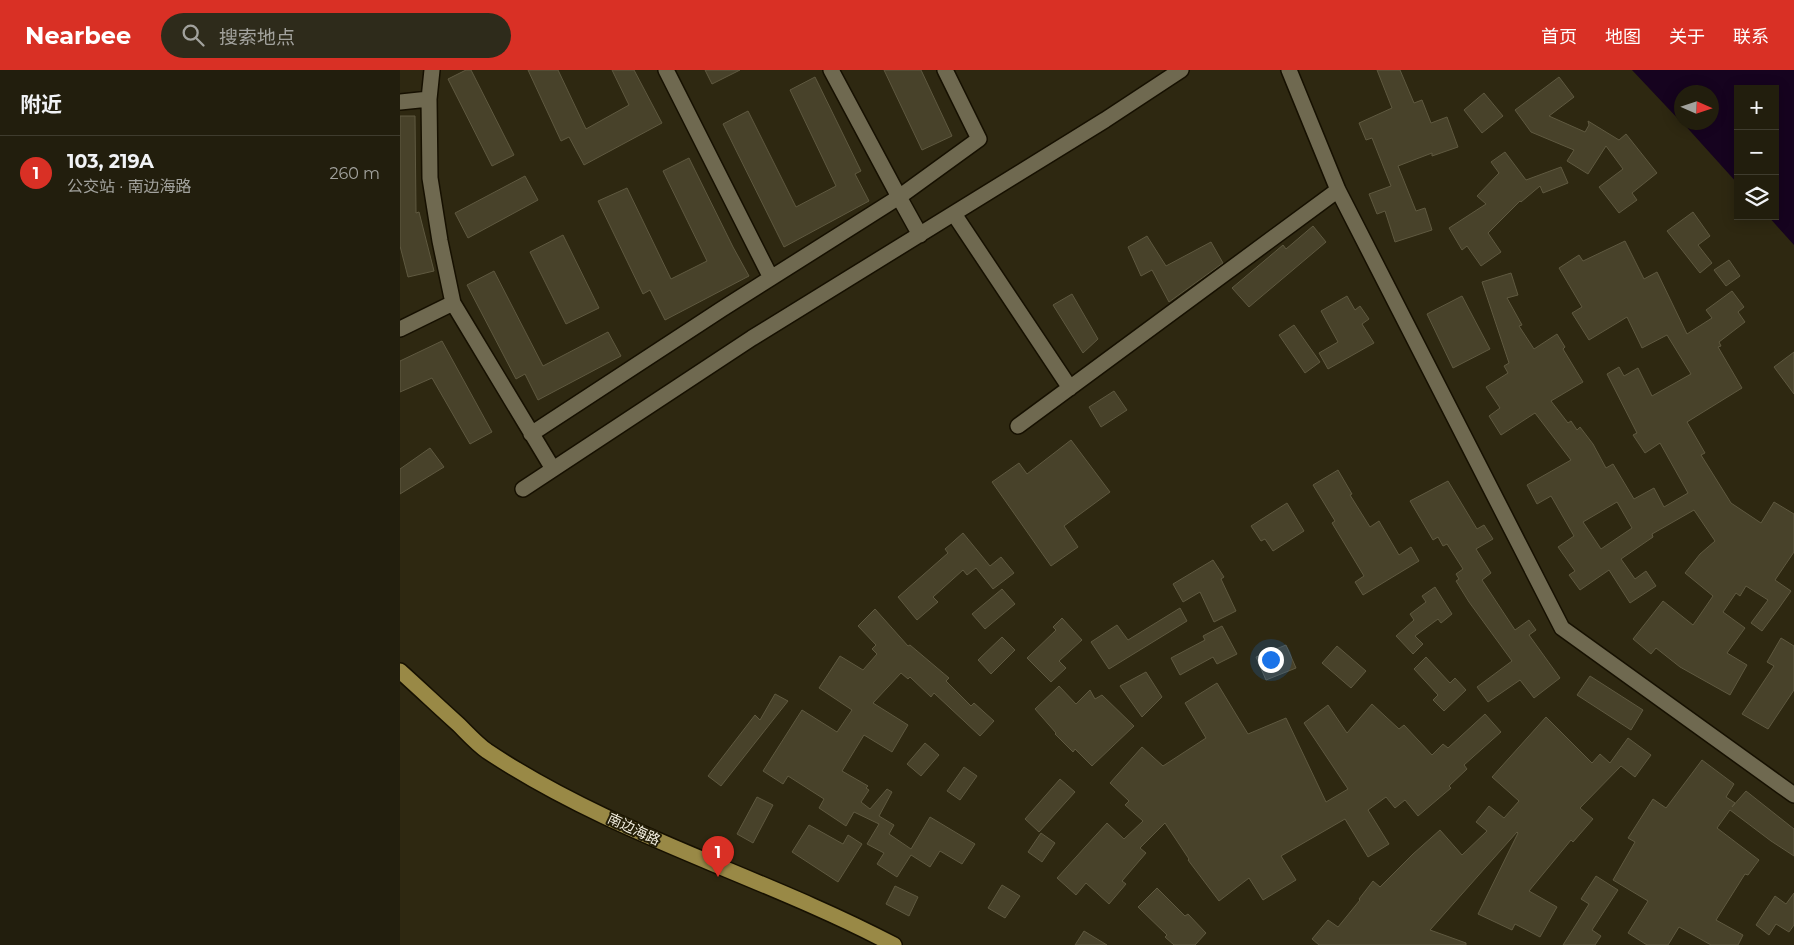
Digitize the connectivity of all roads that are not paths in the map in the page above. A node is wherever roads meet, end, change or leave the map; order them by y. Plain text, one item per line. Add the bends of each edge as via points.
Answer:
1 (432, 70) edge
2 (666, 70) edge
3 (831, 70) edge
4 (945, 70) edge
5 (1181, 70) edge
6 (1289, 70) edge
7 (429, 100) junction
8 (400, 102) edge
9 (1338, 190) junction
10 (899, 198) junction
11 (954, 214) junction
12 (920, 235) junction
13 (771, 278) junction
14 (454, 303) junction
15 (400, 329) edge
16 (1070, 388) junction
17 (1018, 426) dead end
18 (531, 434) junction
19 (553, 469) junction
20 (523, 489) dead end
21 (400, 671) edge
22 (1794, 795) edge
23 (894, 945) edge

1 - 7 street
2 - 13 street
3 - 10 street
4 - 10 street via 979,139
5 - 11 street
6 - 9 street
7 - 8 street
7 - 14 street via 430,178
9 - 16 street
9 - 22 street via 1562,628
10 - 12 street
10 - 13 street
11 - 12 street
11 - 16 street
12 - 19 street via 752,338
13 - 18 street
14 - 15 street
14 - 18 street
16 - 17 street
18 - 19 street
19 - 20 street
21 - 23 main road, 南边海路 via 485,750 558,794 647,836 851,922

